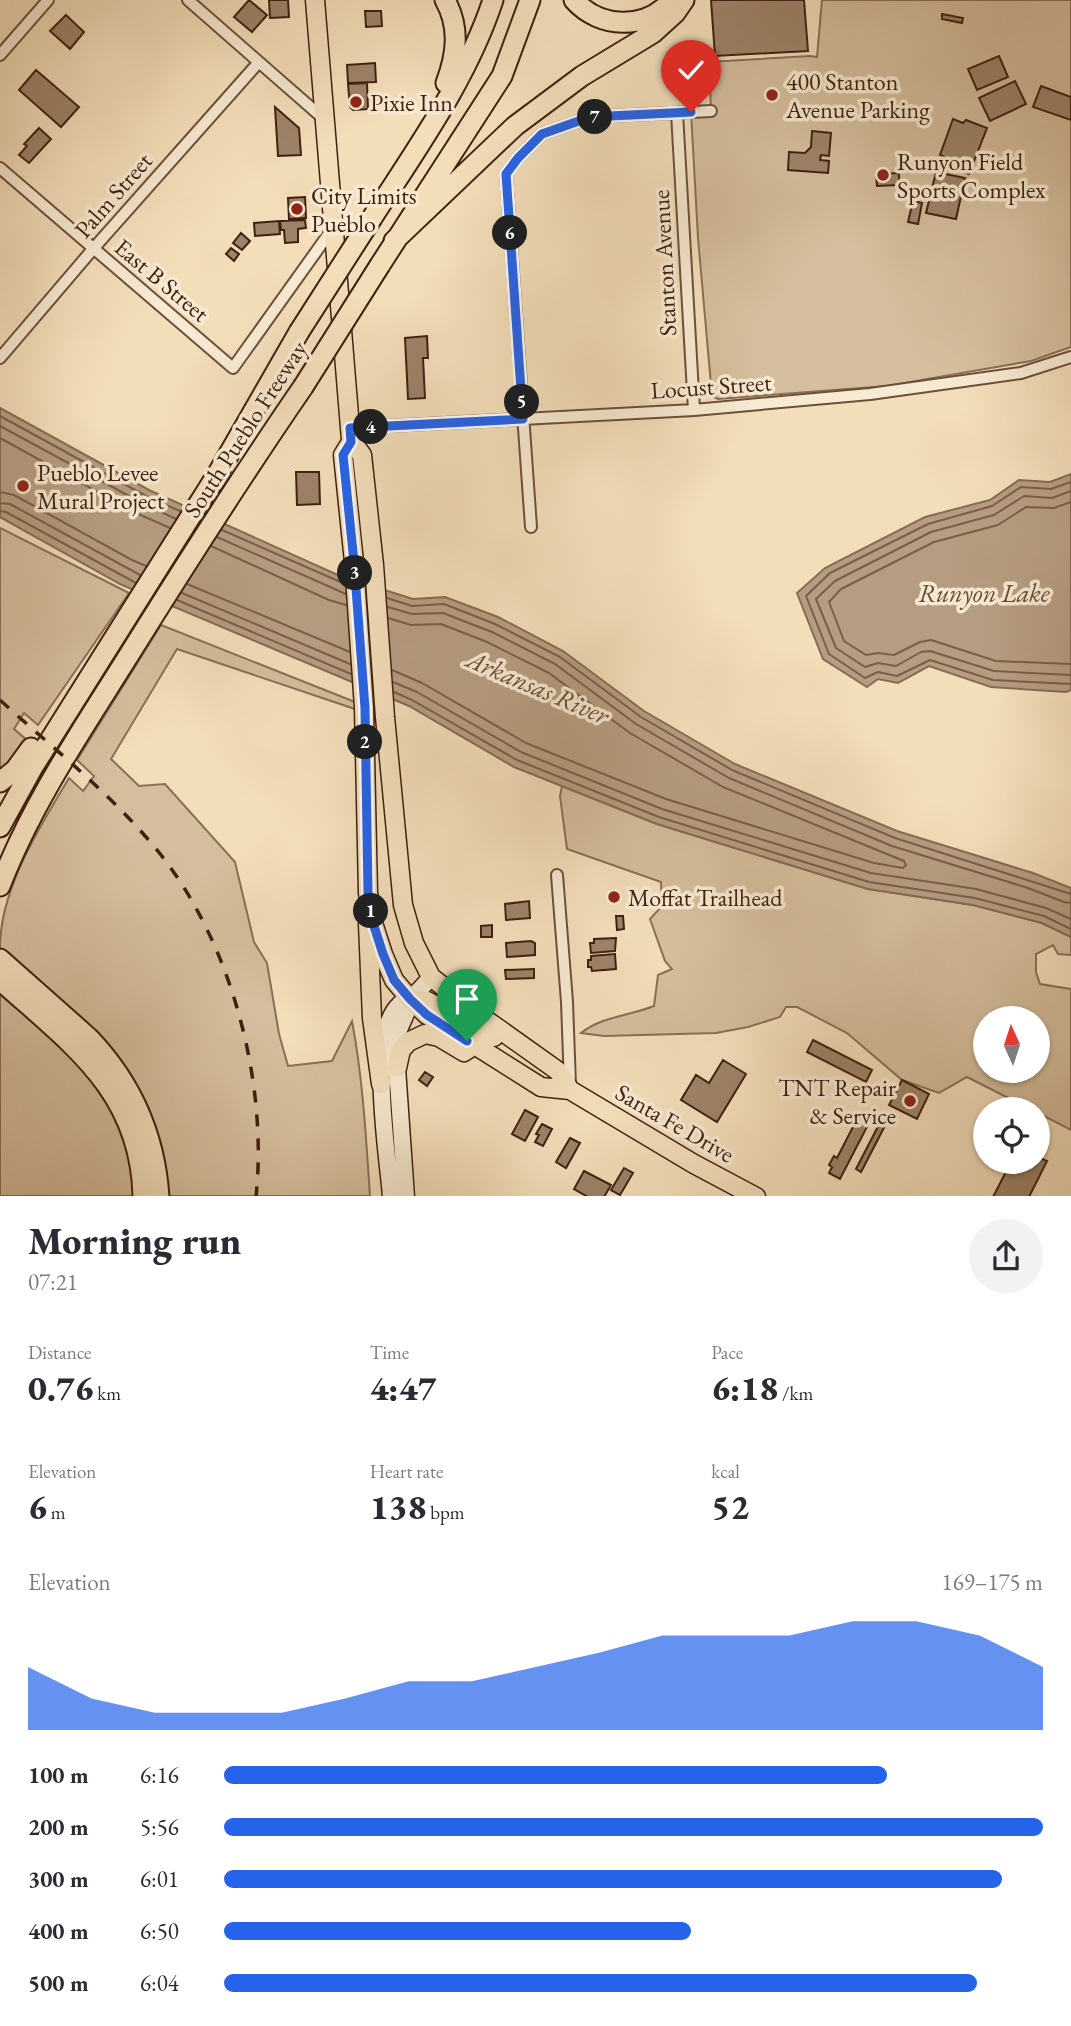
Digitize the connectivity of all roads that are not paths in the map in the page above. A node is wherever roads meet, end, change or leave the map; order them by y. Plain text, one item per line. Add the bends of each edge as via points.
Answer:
1 (48, 0) edge
2 (188, 0) edge
3 (315, 0) edge
4 (445, 0) edge
5 (492, 0) edge
6 (530, 0) edge
7 (574, 0) edge
8 (671, 0) edge
9 (684, 0) edge
10 (0, 55) edge
11 (259, 62) junction
12 (711, 111) dead end
13 (677, 113) junction
14 (324, 119) junction
15 (0, 168) edge
16 (391, 189) junction
17 (333, 227) junction
18 (394, 241) junction
19 (93, 249) junction
20 (1071, 357) edge
21 (0, 358) edge
22 (694, 410) junction
23 (523, 419) junction
24 (351, 435) junction
25 (531, 527) dead end
26 (100, 661) junction
27 (0, 782) edge
28 (0, 827) edge
29 (557, 875) dead end
30 (0, 886) edge
31 (368, 893) junction
32 (0, 959) edge
33 (431, 977) junction
34 (9, 981) edge
35 (410, 999) junction
36 (475, 1046) junction
37 (536, 1056) junction
38 (397, 1068) junction
39 (381, 1084) junction
40 (570, 1090) junction
41 (143, 1196) edge
42 (159, 1196) edge
43 (391, 1196) edge
44 (406, 1196) edge
45 (756, 1196) edge

1 - 10 street
2 - 11 street
3 - 14 main road
4 - 16 highway via 457,35 454,58 447,81
5 - 16 highway, South Pueblo Freeway via 448,99
6 - 18 highway, South Pueblo Freeway via 502,76
7 - 8 highway via 608,22 623,23 650,18
9 - 18 highway via 653,33 582,76 515,126
11 - 14 street
11 - 19 street, Palm Street
12 - 13 street
13 - 22 street, Stanton Avenue
13 - 23 street via 590,117 542,134 506,174
14 - 17 main road
15 - 19 street, East B Street
16 - 26 highway, South Pueblo Freeway, bridge
17 - 19 street, East B Street via 233,368
17 - 24 main road
18 - 30 highway, South Pueblo Freeway, bridge via 37,805
19 - 21 street, Palm Street
20 - 22 street, Locust Street via 1007,375 870,394
22 - 23 street, Locust Street
23 - 24 street, Locust Street
23 - 25 street
24 - 31 main road via 343,455 365,708
24 - 33 main road via 362,455 403,905 414,943
26 - 27 highway via 82,671 23,760
26 - 28 highway, South Pueblo Freeway
29 - 40 street
31 - 35 main road, Santa Fe Drive via 383,954 394,980
31 - 39 main road via 372,1018
32 - 34 highway
33 - 35 street
33 - 37 main road, Santa Fe Drive
34 - 41 highway via 112,1091 134,1139
34 - 42 highway via 89,1038 125,1082 151,1144
35 - 36 main road, Santa Fe Drive
35 - 37 main road via 427,1001
35 - 38 street via 394,1049
35 - 39 street via 399,1003 388,1021
36 - 38 main road via 464,1052 425,1034 401,1050
36 - 40 main road, Santa Fe Drive via 541,1087
37 - 40 main road, Santa Fe Drive via 558,1071
38 - 44 street
39 - 43 street
40 - 45 main road, Santa Fe Drive

